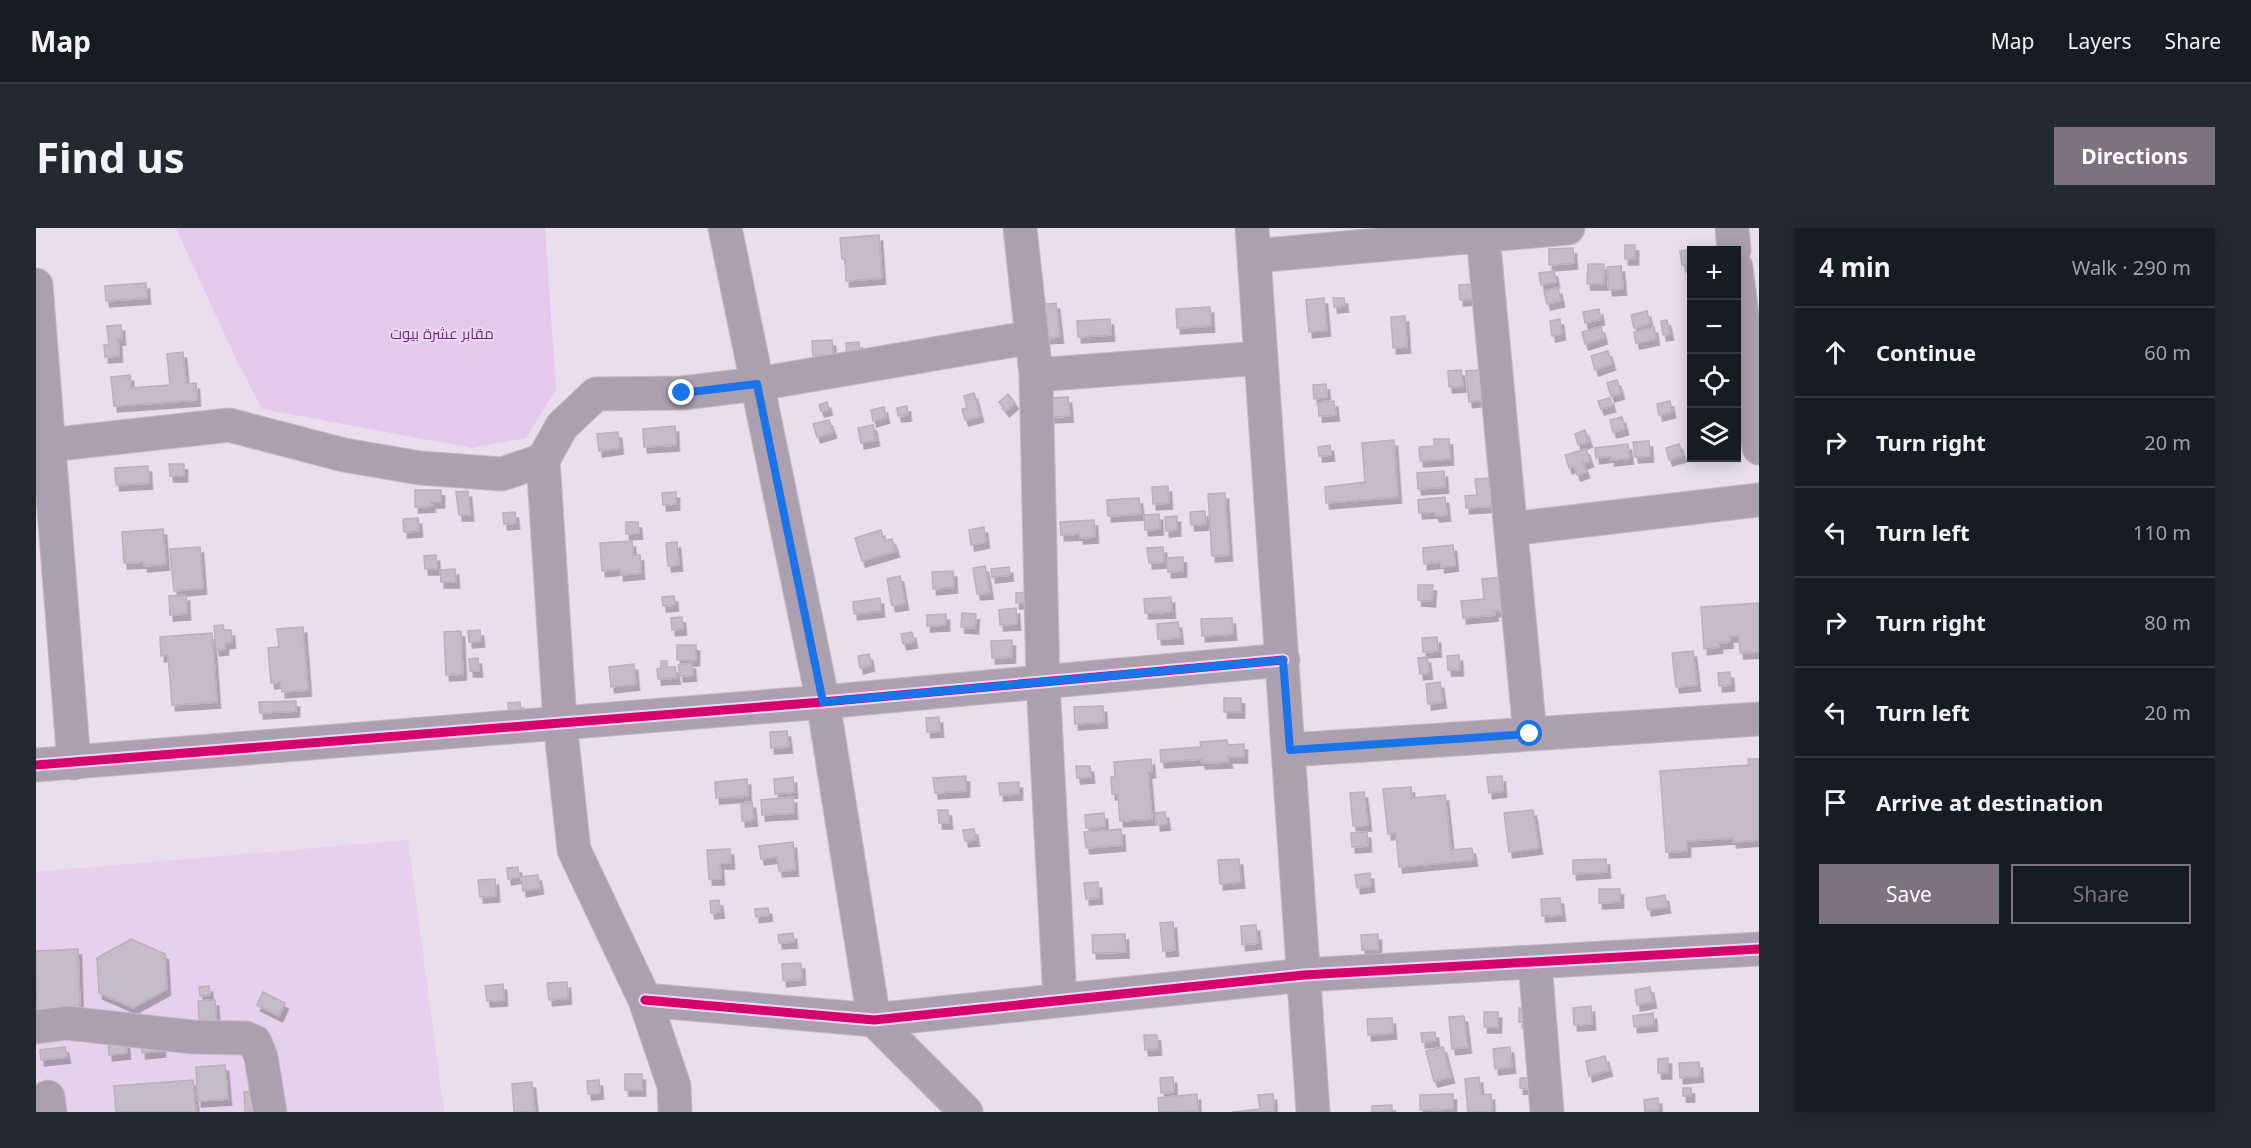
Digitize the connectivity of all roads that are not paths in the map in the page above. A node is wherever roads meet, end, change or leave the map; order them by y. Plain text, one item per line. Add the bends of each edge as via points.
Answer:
1 (725, 228) edge
2 (1020, 228) edge
3 (1568, 228) edge
4 (1732, 228) edge
5 (1483, 236) junction
6 (1253, 242) edge
7 (1734, 246) edge
8 (36, 285) edge
9 (1741, 300) edge
10 (1032, 337) junction
11 (1261, 358) junction
12 (1036, 375) junction
13 (757, 384) junction
14 (49, 445) junction
15 (1759, 448) edge
16 (543, 460) junction
17 (1759, 500) edge
18 (1511, 529) junction
19 (1283, 660) junction
20 (1043, 682) junction
21 (823, 702) junction
22 (1759, 719) edge
23 (560, 722) junction
24 (1530, 734) junction
25 (1290, 750) junction
26 (74, 762) junction
27 (36, 765) edge
28 (1759, 949) edge
29 (1535, 962) junction
30 (1304, 975) junction
31 (645, 1000) junction
32 (1060, 1000) junction
33 (874, 1020) junction
34 (36, 1027) edge
35 (270, 1112) edge
36 (675, 1112) edge
37 (966, 1112) edge
38 (1313, 1112) edge
39 (1547, 1112) edge

1 - 13 street
2 - 10 street
3 - 5 street
4 - 7 street
5 - 6 street
5 - 18 street
6 - 11 street
8 - 14 street
9 - 15 street
10 - 12 street
10 - 13 street
11 - 12 street
11 - 19 street
12 - 20 street
13 - 16 street via 682,393 596,394 562,426
13 - 21 street
14 - 16 street via 229,425 344,455 420,468 502,474
14 - 26 street
16 - 23 street
17 - 18 street
18 - 24 street
19 - 20 street
19 - 25 street
20 - 21 street
20 - 32 street
21 - 23 street
21 - 33 street
22 - 24 street
23 - 26 street
23 - 31 street via 574,850
24 - 25 street
25 - 30 street
26 - 27 street
28 - 29 street
29 - 30 street
29 - 39 street
30 - 32 street
30 - 38 street
31 - 33 street
31 - 36 street via 674,1086
32 - 33 street
33 - 37 street
34 - 35 street via 67,1023 193,1037 246,1038 255,1042 261,1057

